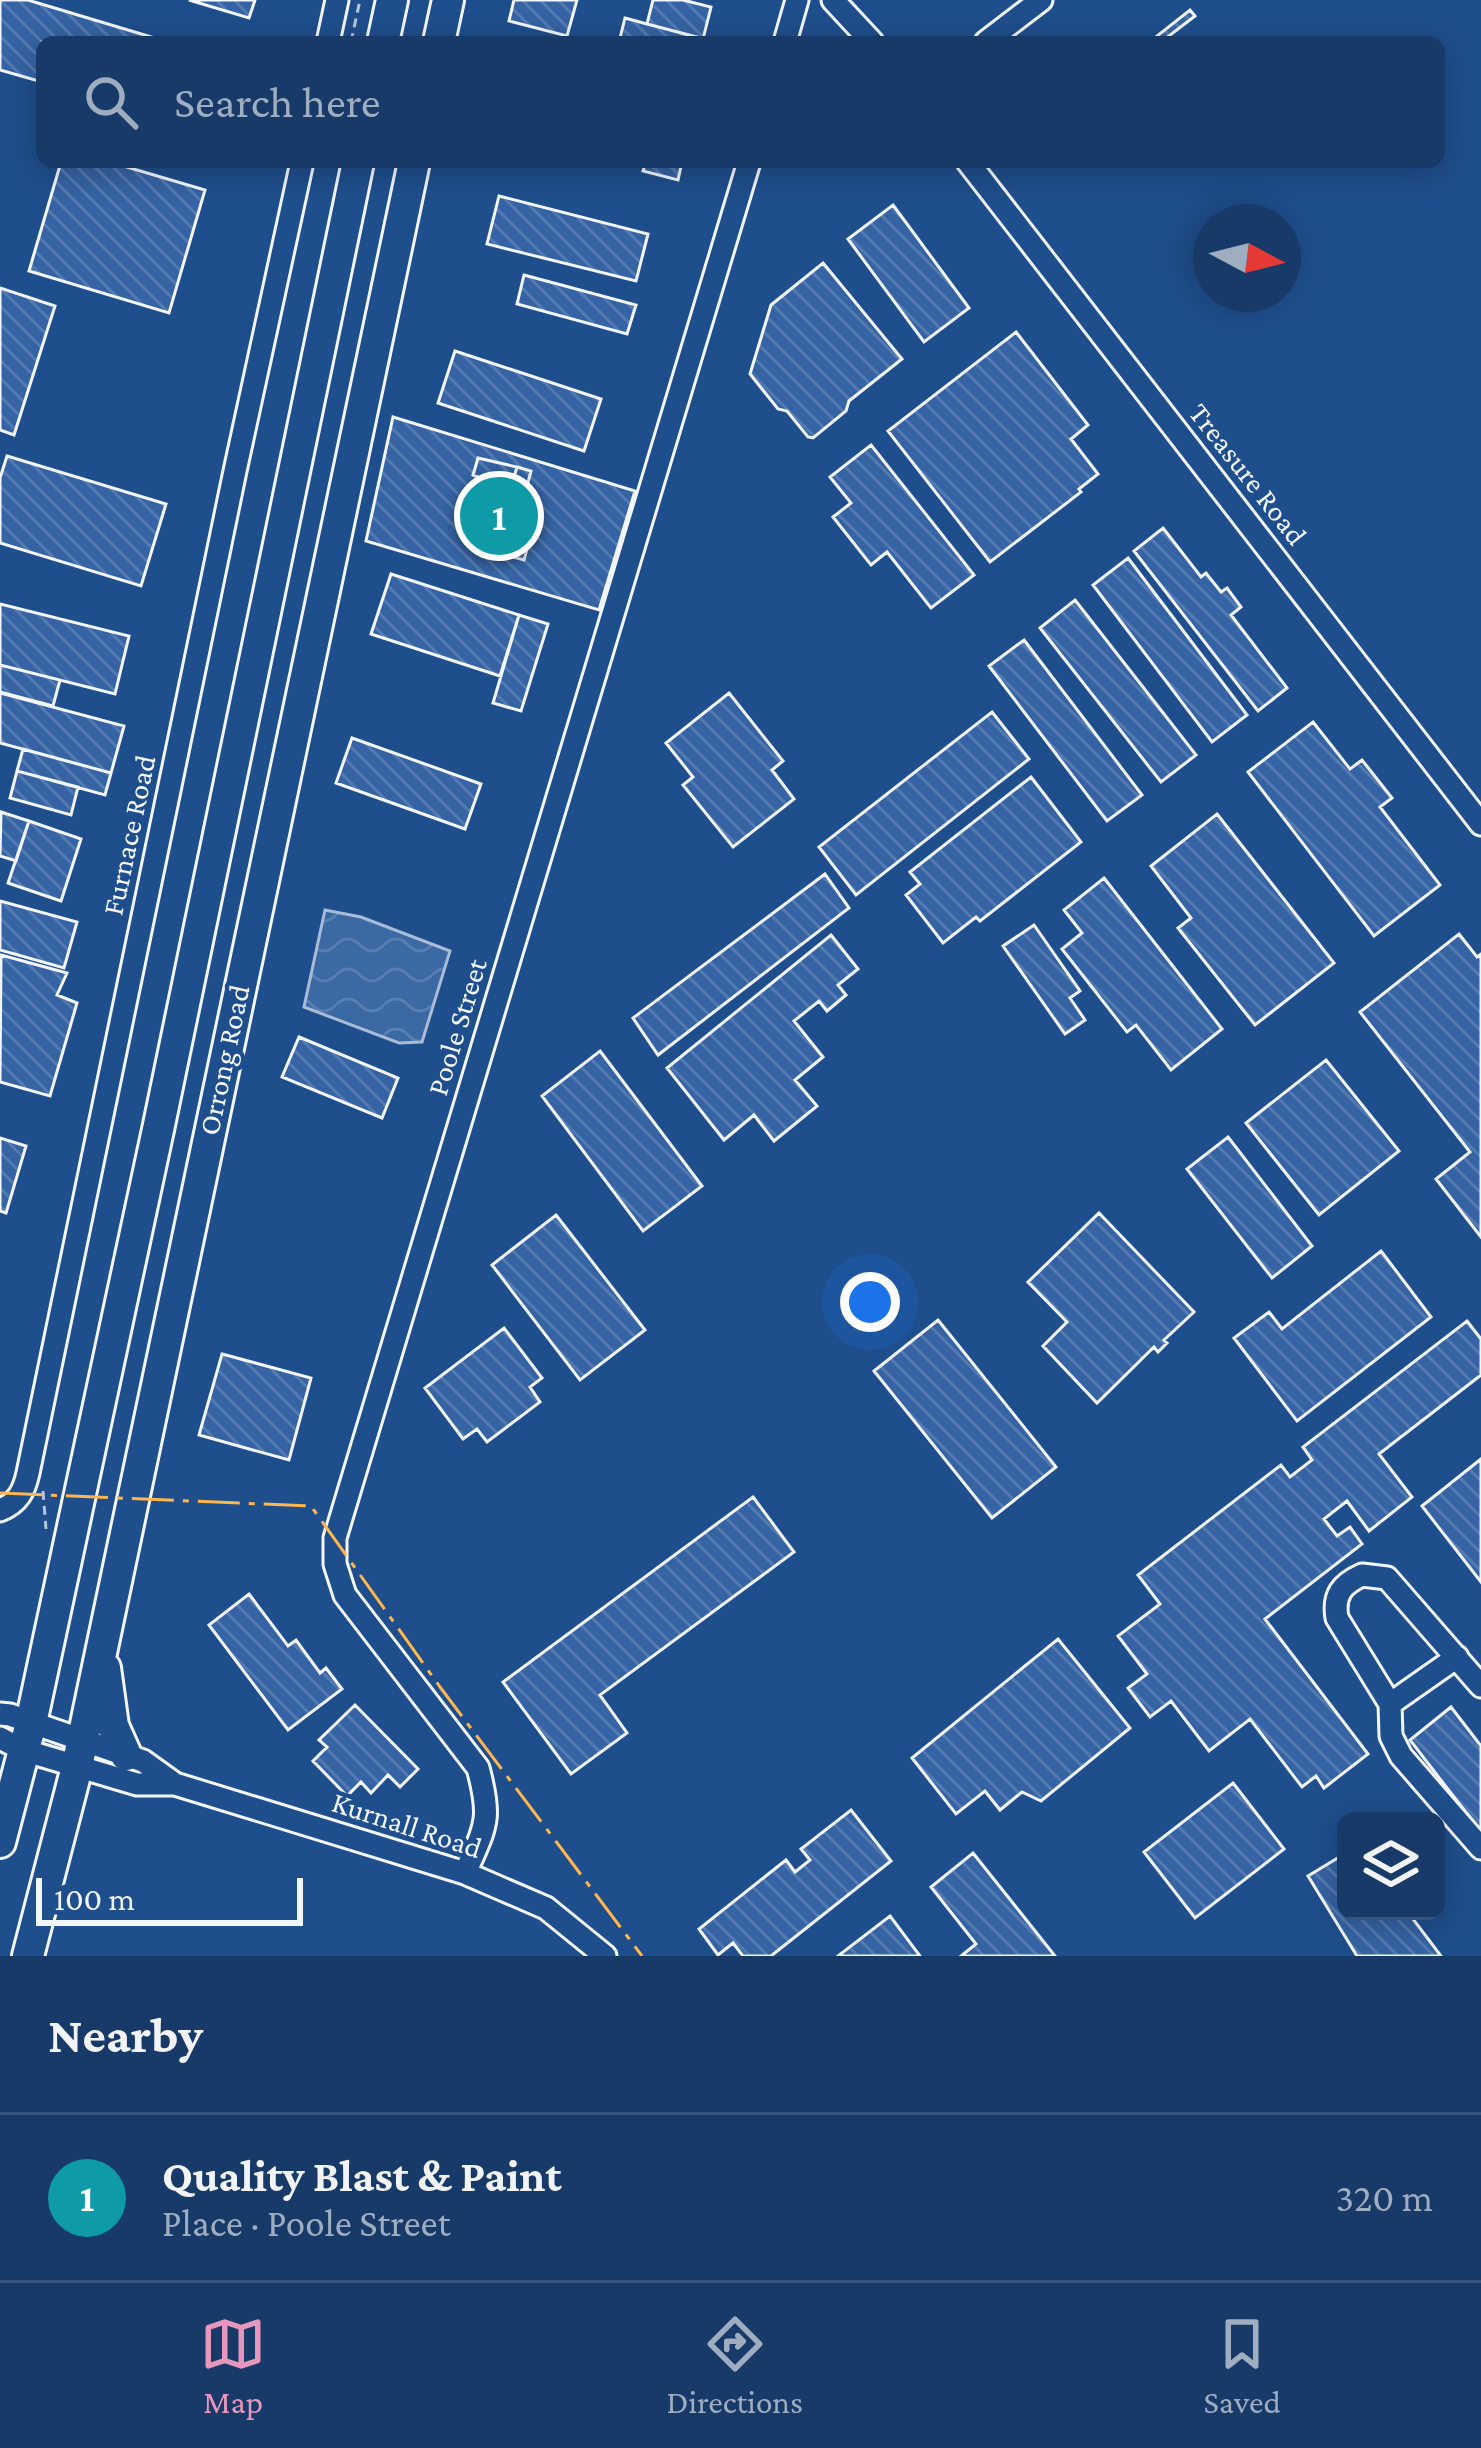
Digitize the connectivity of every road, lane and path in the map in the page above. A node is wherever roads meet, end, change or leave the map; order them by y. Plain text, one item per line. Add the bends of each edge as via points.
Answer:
1 (338, 0) edge
2 (360, 0) edge
3 (392, 0) edge
4 (448, 0) edge
5 (797, 0) edge
6 (832, 0) edge
7 (1041, 0) edge
8 (329, 36) edge
9 (352, 36) edge
10 (384, 36) edge
11 (440, 36) edge
12 (787, 36) edge
13 (866, 36) edge
14 (994, 36) edge
15 (301, 168) edge
16 (357, 168) edge
17 (413, 168) edge
18 (746, 168) edge
19 (973, 168) edge
20 (1481, 824) edge
21 (0, 1510) edge
22 (102, 1651) junction
23 (1457, 1657) junction
24 (1481, 1686) edge
25 (1390, 1704) junction
26 (0, 1714) edge
27 (18, 1737) edge
28 (80, 1754) junction
29 (126, 1755) junction
30 (175, 1784) junction
31 (0, 1842) edge
32 (1481, 1849) edge
33 (465, 1873) junction
34 (28, 1956) edge
35 (605, 1956) edge

1 - 8 street
2 - 9 path
3 - 10 highway
4 - 11 highway
5 - 12 street
6 - 13 street
7 - 14 street
15 - 21 street, Furnace Road via 28,1474 16,1501
16 - 27 highway, Orrong Road via 159,1125
17 - 22 highway, Orrong Road
18 - 33 street, Poole Street via 335,1538 345,1595 478,1768 486,1825
19 - 20 street, Treasure Road
22 - 28 highway, Orrong Road
22 - 29 highway via 113,1726
23 - 24 street
23 - 25 street
23 - 25 street via 1387,1579 1353,1580 1338,1592 1337,1618
25 - 32 street via 1401,1756
26 - 27 street, Kurnall Road via 10,1714
27 - 28 street, Kurnall Road
27 - 31 highway, Orrong Road
28 - 29 street, Kurnall Road
28 - 30 street, Kurnall Road via 136,1784
28 - 34 highway, Orrong Road
29 - 30 street, Kurnall Road
30 - 33 street, Kurnall Road
33 - 35 street, Kurnall Road via 546,1908

